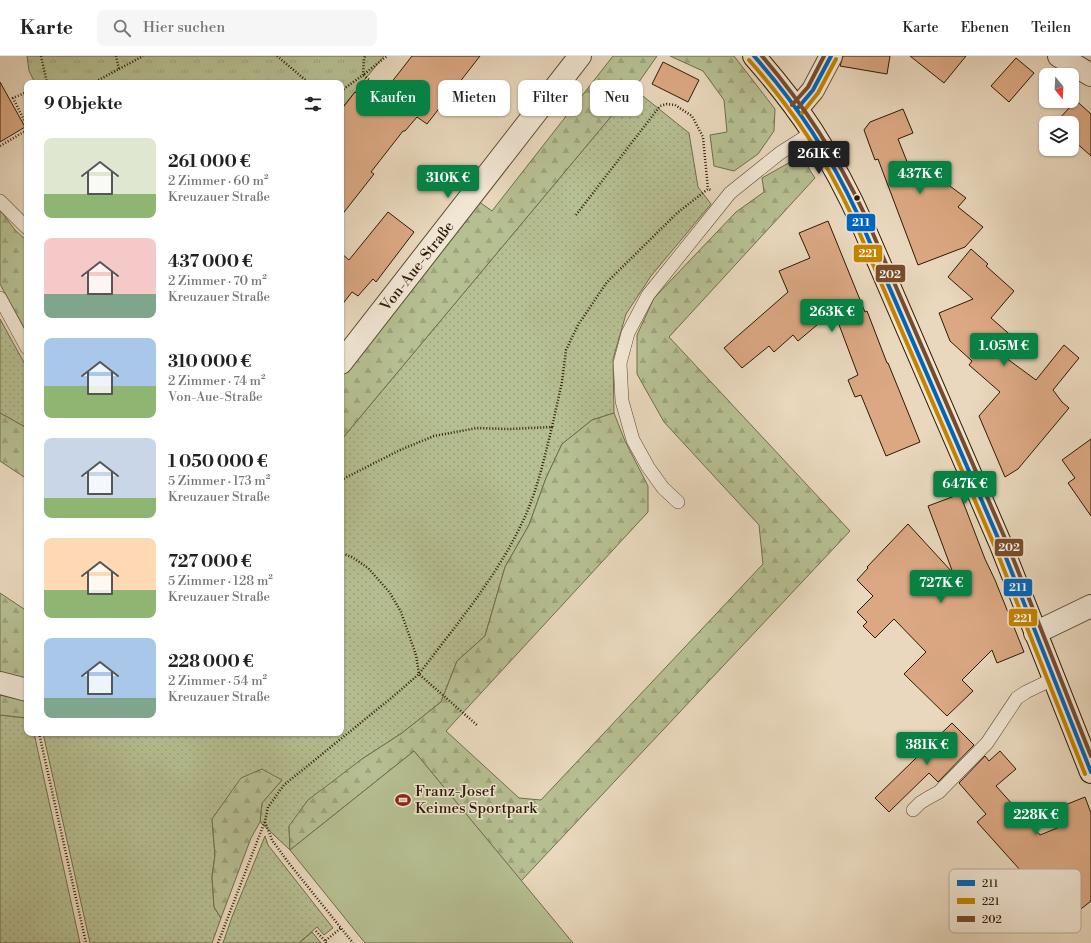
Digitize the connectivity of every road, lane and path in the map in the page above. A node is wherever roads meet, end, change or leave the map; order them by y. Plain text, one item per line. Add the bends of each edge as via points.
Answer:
1 (40, 56) edge
2 (116, 56) edge
3 (144, 56) edge
4 (277, 56) edge
5 (365, 56) edge
6 (387, 56) edge
7 (580, 56) edge
8 (754, 56) edge
9 (831, 56) edge
10 (1059, 56) edge
11 (119, 69) junction
12 (363, 75) junction
13 (1091, 75) edge
14 (46, 80) edge
15 (99, 80) edge
16 (305, 80) edge
17 (370, 80) edge
18 (344, 89) edge
19 (24, 93) edge
20 (798, 109) junction
21 (24, 120) edge
22 (24, 132) edge
23 (813, 132) junction
24 (0, 146) edge
25 (708, 189) junction
26 (730, 193) junction
27 (0, 201) edge
28 (576, 216) dead end
29 (24, 225) edge
30 (0, 298) edge
31 (24, 342) edge
32 (344, 359) edge
33 (552, 427) junction
34 (344, 478) edge
35 (678, 502) dead end
36 (344, 554) edge
37 (1091, 606) edge
38 (1034, 633) junction
39 (419, 674) junction
40 (1053, 679) junction
41 (0, 683) edge
42 (24, 689) edge
43 (478, 726) dead end
44 (41, 736) edge
45 (1091, 772) edge
46 (913, 810) dead end
47 (265, 821) junction
48 (341, 928) junction
49 (316, 931) dead end
50 (326, 942) edge
51 (86, 943) edge
52 (218, 943) edge
53 (353, 943) edge

1 - 14 path
2 - 11 path
3 - 11 path
4 - 16 path
5 - 12 path
6 - 12 path
7 - 32 main road, Von-Aue-Straße
8 - 20 main road
9 - 20 main road via 813,90
10 - 13 main road
11 - 15 path
12 - 17 path
12 - 18 path
19 - 21 path via 13,98
20 - 23 main road
22 - 24 path
23 - 26 lane via 780,153
23 - 38 main road via 840,178 864,228 1001,546
25 - 26 path
25 - 28 path via 703,137 692,116 674,105 666,104 660,106
25 - 33 path via 677,213 607,282 578,325 566,350
26 - 35 lane via 648,295 628,333 620,363 622,401 633,440 662,488
27 - 29 lane
30 - 31 lane
33 - 34 path via 477,428 434,436
33 - 39 path via 540,477 523,522 499,566
36 - 39 path via 368,568 390,593 401,612 416,655
37 - 38 main road
38 - 40 main road
39 - 43 path
39 - 47 path via 284,785 268,807
40 - 45 main road
40 - 46 lane via 1017,698 987,743 939,792
41 - 42 main road
44 - 51 path
47 - 48 path via 272,840
47 - 52 path
48 - 50 path
48 - 53 path
49 - 50 path

